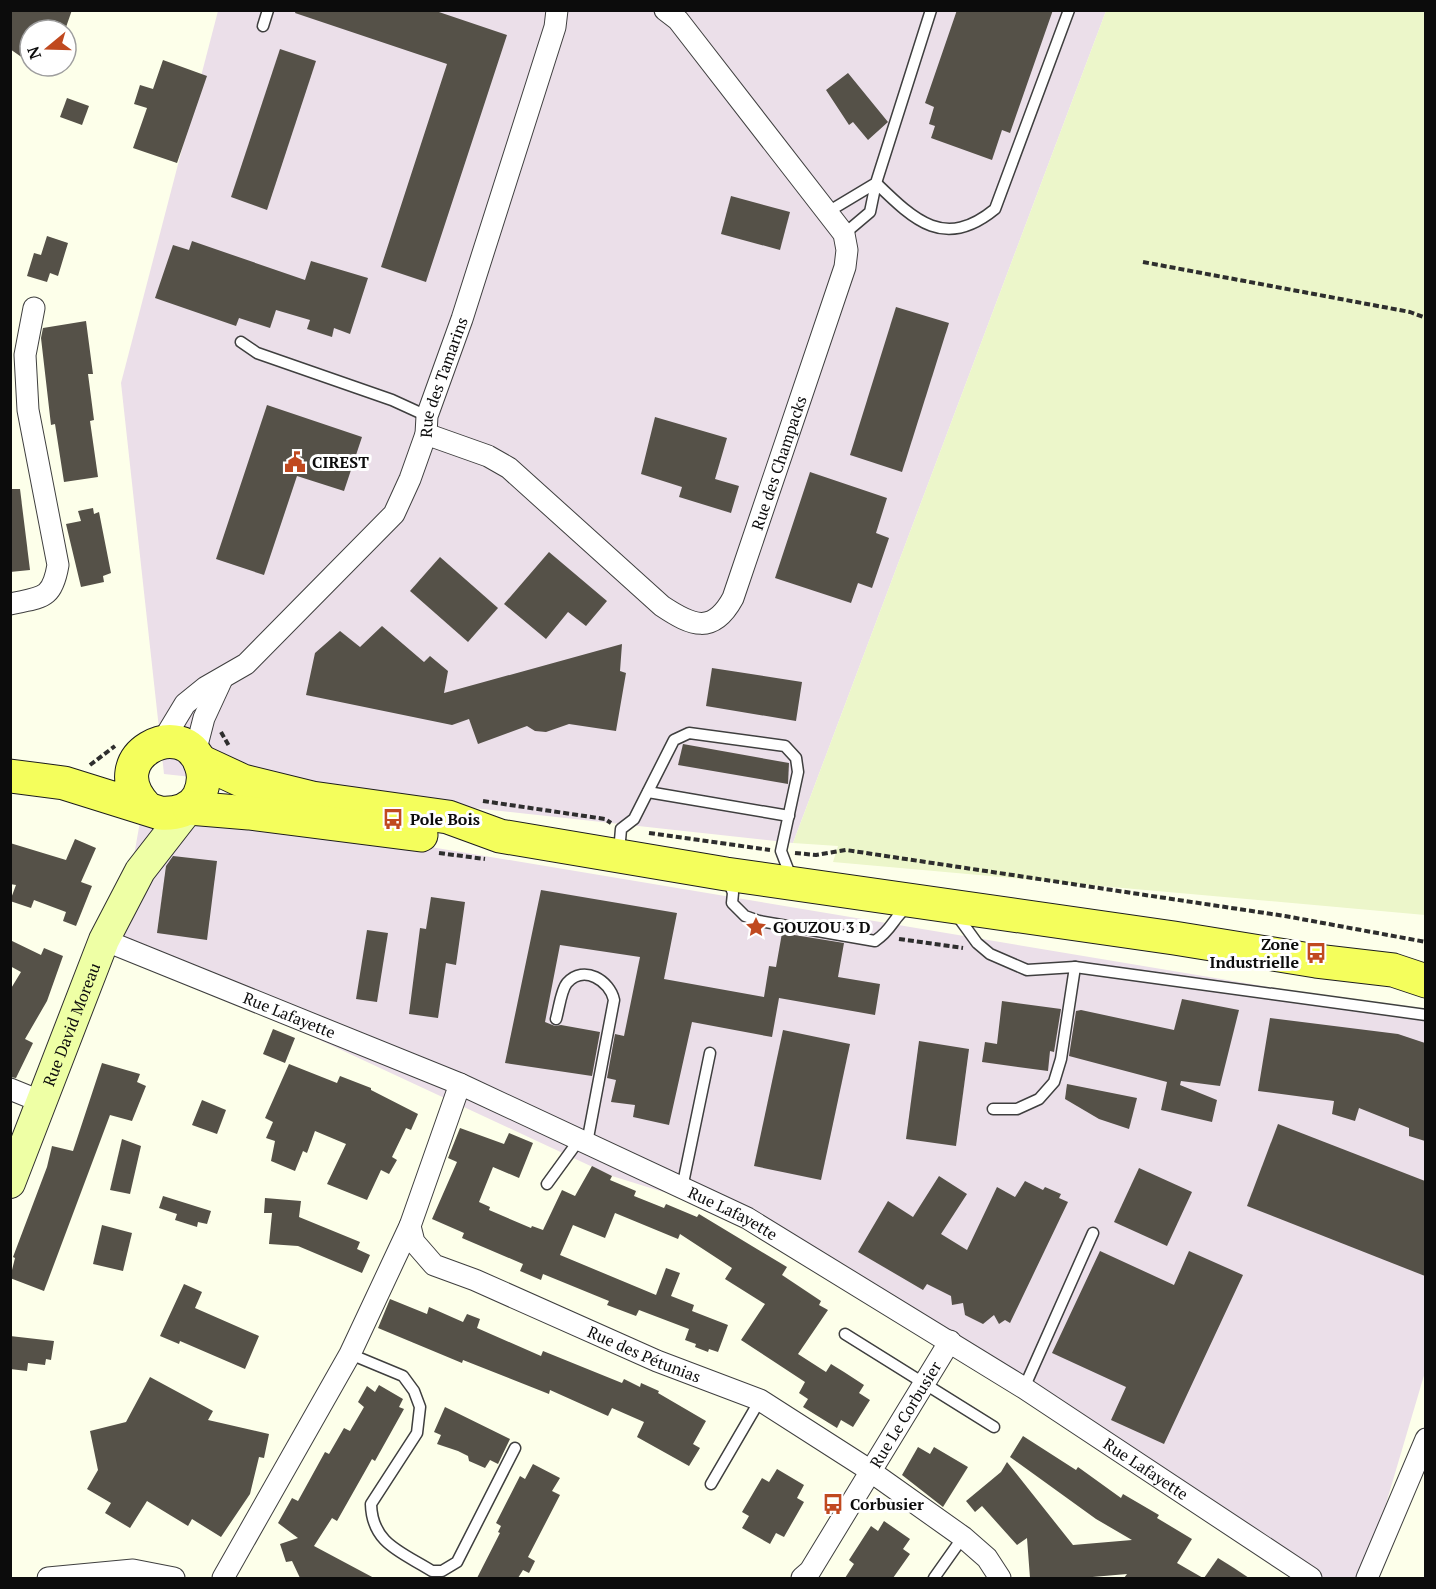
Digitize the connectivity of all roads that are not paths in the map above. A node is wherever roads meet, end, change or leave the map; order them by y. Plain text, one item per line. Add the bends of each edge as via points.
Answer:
1 (268, 10) edge
2 (557, 10) edge
3 (665, 10) edge
4 (931, 10) edge
5 (1070, 10) edge
6 (263, 26) dead end
7 (876, 183) junction
8 (826, 213) junction
9 (844, 234) junction
10 (33, 308) dead end
11 (241, 342) dead end
12 (19, 411) edge
13 (427, 425) junction
14 (10, 604) edge
15 (222, 680) junction
16 (162, 742) junction
17 (198, 757) junction
18 (136, 760) junction
19 (10, 776) edge
20 (64, 783) junction
21 (648, 792) junction
22 (294, 802) junction
23 (146, 807) junction
24 (189, 808) junction
25 (249, 813) junction
26 (789, 816) junction
27 (500, 836) junction
28 (618, 856) junction
29 (140, 871) junction
30 (726, 874) junction
31 (793, 884) junction
32 (913, 901) junction
33 (950, 906) junction
34 (1174, 938) junction
35 (104, 940) junction
36 (1425, 961) edge
37 (1425, 966) edge
38 (1075, 967) junction
39 (1393, 970) junction
40 (1425, 981) edge
41 (1425, 1015) edge
42 (556, 1019) dead end
43 (710, 1053) dead end
44 (460, 1084) junction
45 (10, 1089) edge
46 (42, 1102) junction
47 (993, 1109) dead end
48 (583, 1141) junction
49 (10, 1183) edge
50 (548, 1184) dead end
51 (682, 1188) junction
52 (410, 1226) junction
53 (1093, 1233) dead end
54 (845, 1334) dead end
55 (950, 1341) junction
56 (350, 1354) junction
57 (925, 1383) junction
58 (1024, 1388) junction
59 (760, 1400) junction
60 (994, 1427) dead end
61 (1425, 1439) edge
62 (515, 1448) dead end
63 (871, 1472) junction
64 (711, 1484) dead end
65 (963, 1537) junction
66 (48, 1578) edge
67 (174, 1578) edge
68 (223, 1578) edge
69 (802, 1578) edge
70 (934, 1578) edge
71 (1000, 1578) edge
72 (1311, 1578) edge
73 (1367, 1578) edge

1 - 6 lane
2 - 13 street, Rue des Tamarins via 555,27
3 - 8 street via 678,20
4 - 7 lane
5 - 7 lane via 995,209 978,224 958,231 940,228 907,214
7 - 8 lane
7 - 9 lane via 870,212
8 - 9 street
9 - 13 street, Rue des Champacks via 848,250 845,267 733,598 725,613 714,622 684,621 662,606 509,468
10 - 12 street
11 - 13 lane via 257,353 392,400
12 - 14 street via 57,565 54,585 43,597
13 - 15 street, Rue des Tamarins via 394,514 246,664
15 - 16 street, Rue des Tamarins via 185,704
15 - 17 street via 204,718
16 - 17 main road via 180,744
16 - 18 main road via 143,751
17 - 22 main road
17 - 24 main road via 204,774 203,787
18 - 20 main road via 95,778
18 - 23 main road via 132,785
19 - 20 main road
20 - 23 main road
21 - 26 lane
21 - 26 lane via 674,740 681,735 785,746 796,758 798,772
21 - 28 lane via 634,819 621,829
22 - 25 lane
22 - 27 main road via 448,817
23 - 24 main road via 175,814
23 - 29 street, Rue David Moreau
24 - 25 main road
24 - 29 street, Rue David Moreau
25 - 27 main road via 445,838
26 - 31 lane via 781,851
27 - 28 main road
28 - 30 main road
29 - 35 street, Rue David Moreau
30 - 31 main road
30 - 32 lane via 733,893 732,903 745,916 875,941 890,931 897,915
31 - 32 main road
32 - 33 main road
33 - 34 main road
33 - 38 lane via 990,954 1027,970
34 - 36 main road via 1264,936
34 - 39 main road
35 - 44 street, Rue Lafayette
35 - 46 street, Rue David Moreau
37 - 39 lane
38 - 41 lane
38 - 47 lane via 1054,1082 1039,1099 1017,1109
39 - 40 main road
42 - 48 lane via 566,984 574,978 584,974 604,980 612,990 614,1000
43 - 51 lane
44 - 48 street, Rue Lafayette
44 - 52 street
45 - 46 street
46 - 49 street, Rue David Moreau
48 - 50 lane
48 - 51 street, Rue Lafayette
51 - 55 street, Rue Lafayette via 747,1218
52 - 56 street
52 - 59 street, Rue des Pétunias via 414,1242 434,1265 657,1361
53 - 58 lane
54 - 57 lane
55 - 57 street, Rue Le Corbusier
55 - 58 street, Rue Lafayette
56 - 62 lane via 403,1376 414,1391 420,1407 417,1433 371,1504 372,1516 380,1537 432,1571 442,1571 457,1562
56 - 68 street
57 - 60 lane
57 - 63 street, Rue Le Corbusier
58 - 72 street, Rue Lafayette
59 - 63 street, Rue des Pétunias
59 - 64 lane
61 - 73 street
63 - 65 street, Rue des Pétunias
63 - 69 street, Rue Le Corbusier
65 - 70 lane
65 - 71 street, Rue des Pétunias via 987,1558
66 - 67 street via 133,1570

